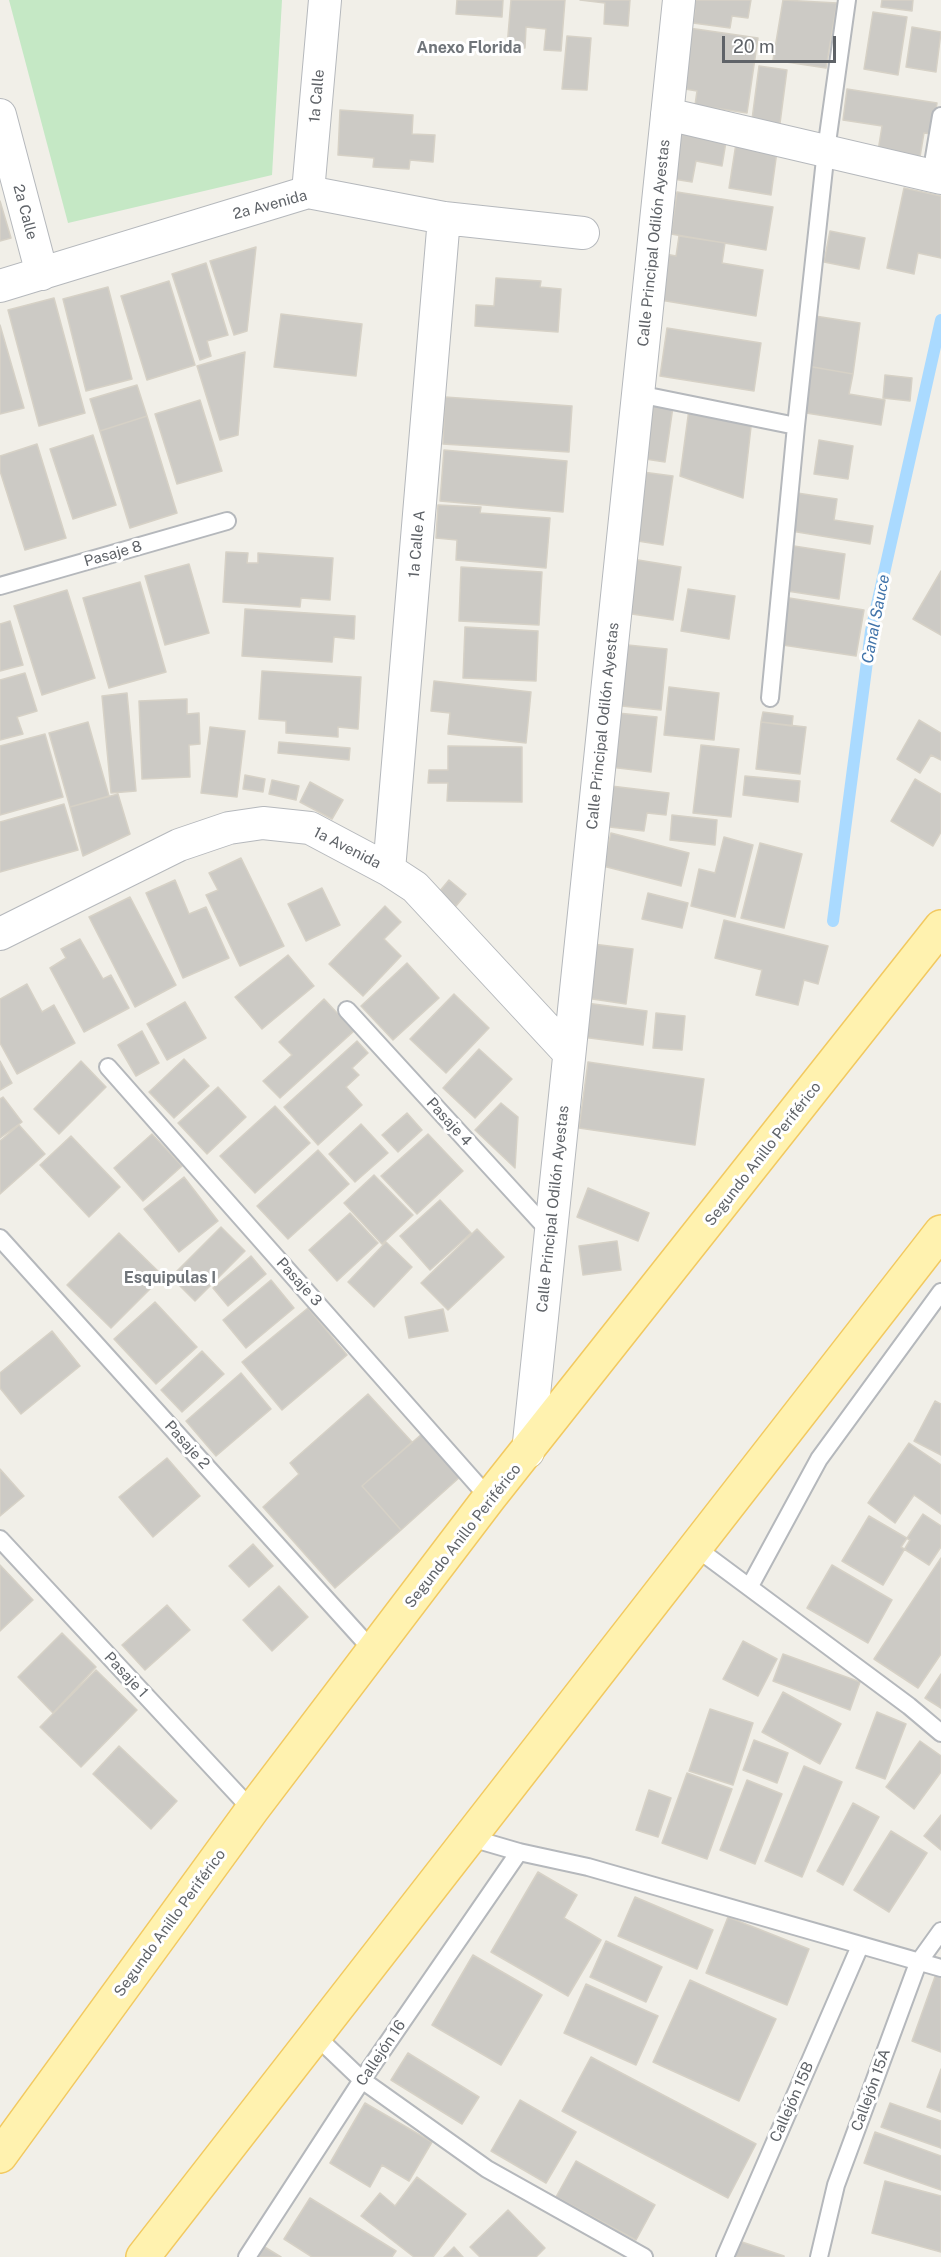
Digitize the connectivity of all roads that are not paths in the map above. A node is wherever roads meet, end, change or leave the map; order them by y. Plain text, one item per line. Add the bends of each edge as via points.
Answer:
1 (325, 0) edge
2 (679, 0) edge
3 (848, 0) edge
4 (667, 114) junction
5 (0, 115) edge
6 (941, 116) edge
7 (826, 150) junction
8 (936, 176) edge
9 (308, 192) junction
10 (444, 218) junction
11 (583, 233) dead end
12 (42, 274) junction
13 (0, 286) edge
14 (638, 394) junction
15 (796, 426) junction
16 (227, 521) dead end
17 (0, 586) edge
18 (770, 698) dead end
19 (389, 870) junction
20 (941, 927) edge
21 (0, 934) edge
22 (346, 1010) dead end
23 (569, 1053) junction
24 (108, 1067) dead end
25 (941, 1232) edge
26 (550, 1233) junction
27 (0, 1238) edge
28 (941, 1292) edge
29 (528, 1452) junction
30 (489, 1497) junction
31 (0, 1539) edge
32 (695, 1547) junction
33 (750, 1586) junction
34 (374, 1652) junction
35 (941, 1733) edge
36 (252, 1810) junction
37 (471, 1838) junction
38 (519, 1852) junction
39 (941, 1931) edge
40 (860, 1946) junction
41 (918, 1963) junction
42 (941, 1968) edge
43 (316, 2036) junction
44 (362, 2080) junction
45 (0, 2156) edge
46 (143, 2257) edge
47 (247, 2257) edge
48 (645, 2257) edge
49 (725, 2257) edge
50 (819, 2257) edge

1 - 9 street, 1a Calle
2 - 4 street, Calle Principal Odilón Ayestas
3 - 7 lane
4 - 7 street
4 - 14 street, Calle Principal Odilón Ayestas
5 - 12 street, 2a Calle
6 - 8 lane
7 - 8 street
7 - 15 lane
9 - 10 street, 2a Avenida
9 - 12 street, 2a Avenida
10 - 11 street, 2a Avenida
10 - 19 street, 1a Calle A
12 - 13 street, 2a Avenida
14 - 15 lane
14 - 23 street, Calle Principal Odilón Ayestas
15 - 18 lane
16 - 17 lane, Pasaje 8
19 - 21 street, 1a Avenida via 310,828 263,823 229,828 179,845
19 - 23 street, 1a Avenida via 415,887
20 - 29 main road, Segundo Anillo Periférico
22 - 26 lane, Pasaje 4
23 - 26 street, Calle Principal Odilón Ayestas
24 - 30 lane, Pasaje 3
25 - 32 main road
26 - 29 street, Calle Principal Odilón Ayestas
27 - 34 lane, Pasaje 2
28 - 33 lane via 819,1459
29 - 30 main road, Segundo Anillo Periférico
30 - 34 main road, Segundo Anillo Periférico
31 - 36 lane, Pasaje 1
32 - 33 lane
32 - 37 main road
33 - 35 lane
34 - 36 main road, Segundo Anillo Periférico
36 - 45 main road, Segundo Anillo Periférico
37 - 38 lane
37 - 43 main road
38 - 40 lane via 588,1867
38 - 44 lane, Callejón 16
39 - 41 lane, Callejón 15A
40 - 41 lane
40 - 49 lane, Callejón 15B
41 - 42 lane
41 - 50 lane, Callejón 15A via 836,2185
43 - 44 lane
43 - 46 main road
44 - 47 lane, Callejón 16
44 - 48 lane via 487,2169

